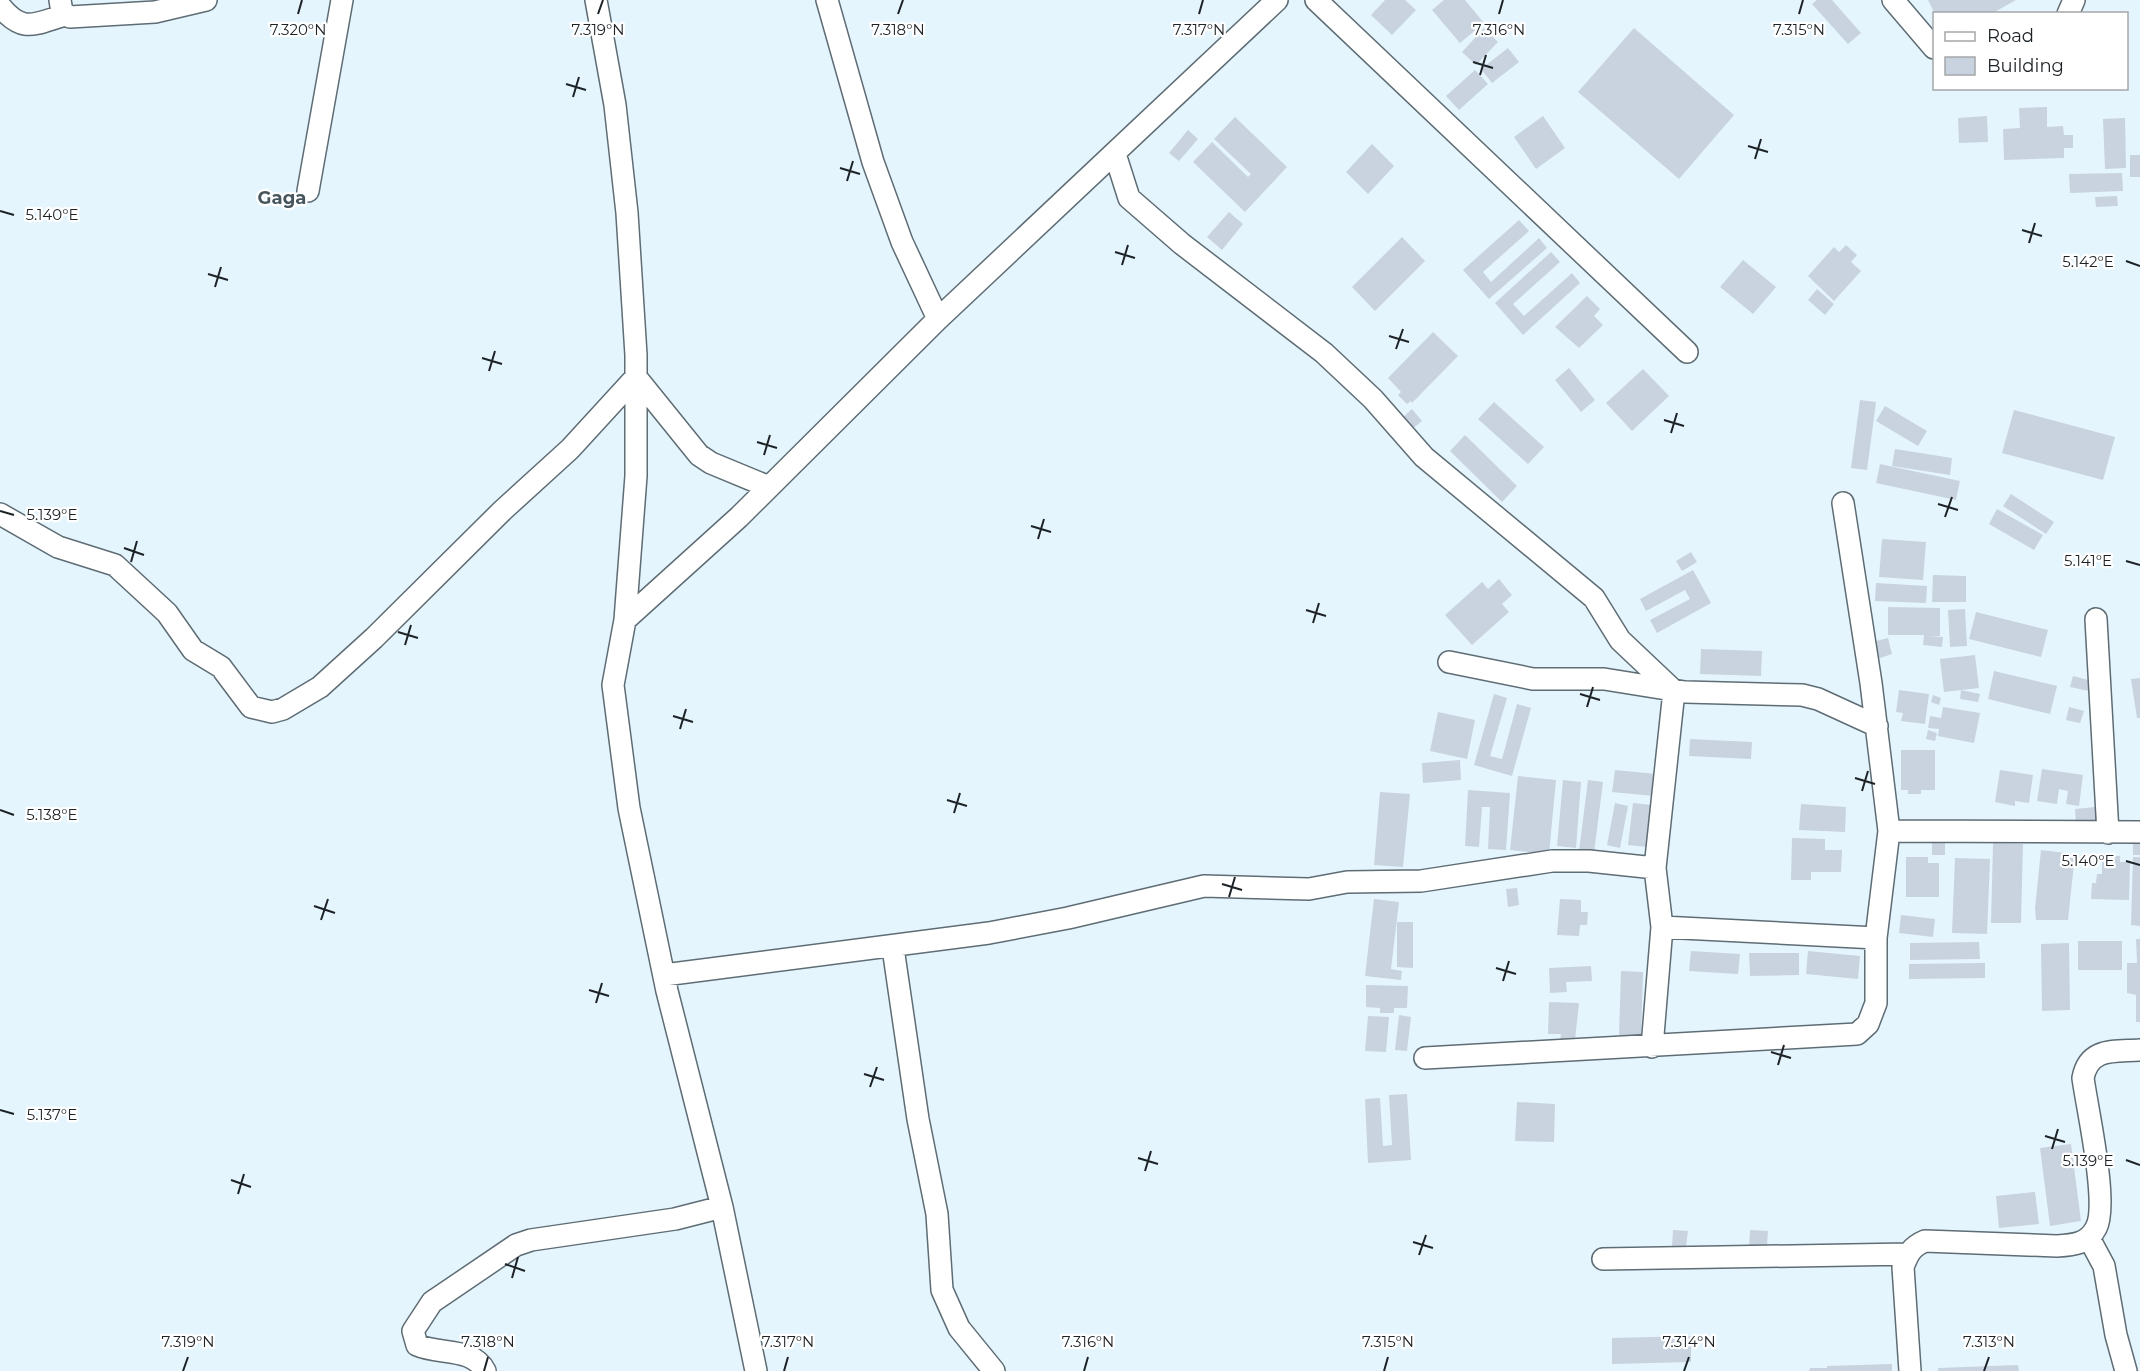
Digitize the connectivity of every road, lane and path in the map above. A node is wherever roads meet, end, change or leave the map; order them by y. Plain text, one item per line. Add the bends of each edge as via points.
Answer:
1 (206, 0) edge
2 (342, 0) edge
3 (596, 0) edge
4 (827, 0) edge
5 (1277, 0) edge
6 (1316, 0) edge
7 (1893, 0) edge
8 (0, 6) edge
9 (62, 8) edge
10 (1933, 46) edge
11 (1115, 154) junction
12 (308, 191) dead end
13 (938, 319) junction
14 (1688, 352) dead end
15 (636, 377) junction
16 (769, 487) junction
17 (1843, 502) dead end
18 (0, 514) edge
19 (625, 620) junction
20 (2096, 620) dead end
21 (1449, 662) dead end
22 (1674, 691) junction
23 (1876, 726) junction
24 (1888, 831) junction
25 (2140, 832) edge
26 (2108, 833) junction
27 (1655, 868) junction
28 (1662, 927) junction
29 (1876, 938) junction
30 (893, 948) junction
31 (664, 975) junction
32 (1652, 1047) junction
33 (2140, 1050) edge
34 (1425, 1058) dead end
35 (722, 1207) junction
36 (2089, 1238) junction
37 (1908, 1254) junction
38 (1602, 1259) dead end
39 (485, 1371) edge
40 (756, 1371) edge
41 (994, 1371) edge
42 (1910, 1371) edge
43 (2126, 1371) edge

1 - 9 street via 155,12
2 - 12 street
3 - 15 street via 615,105 627,213
4 - 13 street via 873,162 902,242
5 - 11 street
6 - 14 street
7 - 10 street
8 - 9 street via 11,20 27,26
11 - 13 street
11 - 22 street via 1129,198 1182,244 1324,353 1373,399 1424,457 1594,598 1620,640
13 - 16 street
15 - 16 street via 699,454 711,463
15 - 18 street via 570,449 374,638 320,687 272,712 251,707 221,667 192,650 166,613 115,565 58,547
15 - 19 street via 636,476
16 - 19 street
17 - 23 street
19 - 31 street via 613,685 629,808
20 - 26 street
21 - 22 street via 1533,679 1604,679
22 - 23 street via 1802,695
22 - 27 street
23 - 24 street
24 - 26 street
24 - 29 street
25 - 26 street
27 - 28 street
27 - 30 street via 1562,861 1421,881 1347,882 1309,889 1204,886 1068,918
28 - 29 street
28 - 32 street
29 - 32 street via 1876,1003 1868,1024 1857,1034
30 - 31 street
30 - 41 street via 918,1119 937,1214 942,1290 959,1328
31 - 35 street
32 - 34 street
33 - 36 street via 2103,1053 2085,1066 2082,1078 2102,1206 2096,1229
35 - 39 street via 675,1219 531,1240 516,1245 432,1302 413,1331 417,1345 471,1357
35 - 40 street
36 - 37 street via 2077,1245 2057,1246 1924,1241
36 - 43 street via 2104,1266
37 - 38 street
37 - 42 street via 1903,1267

